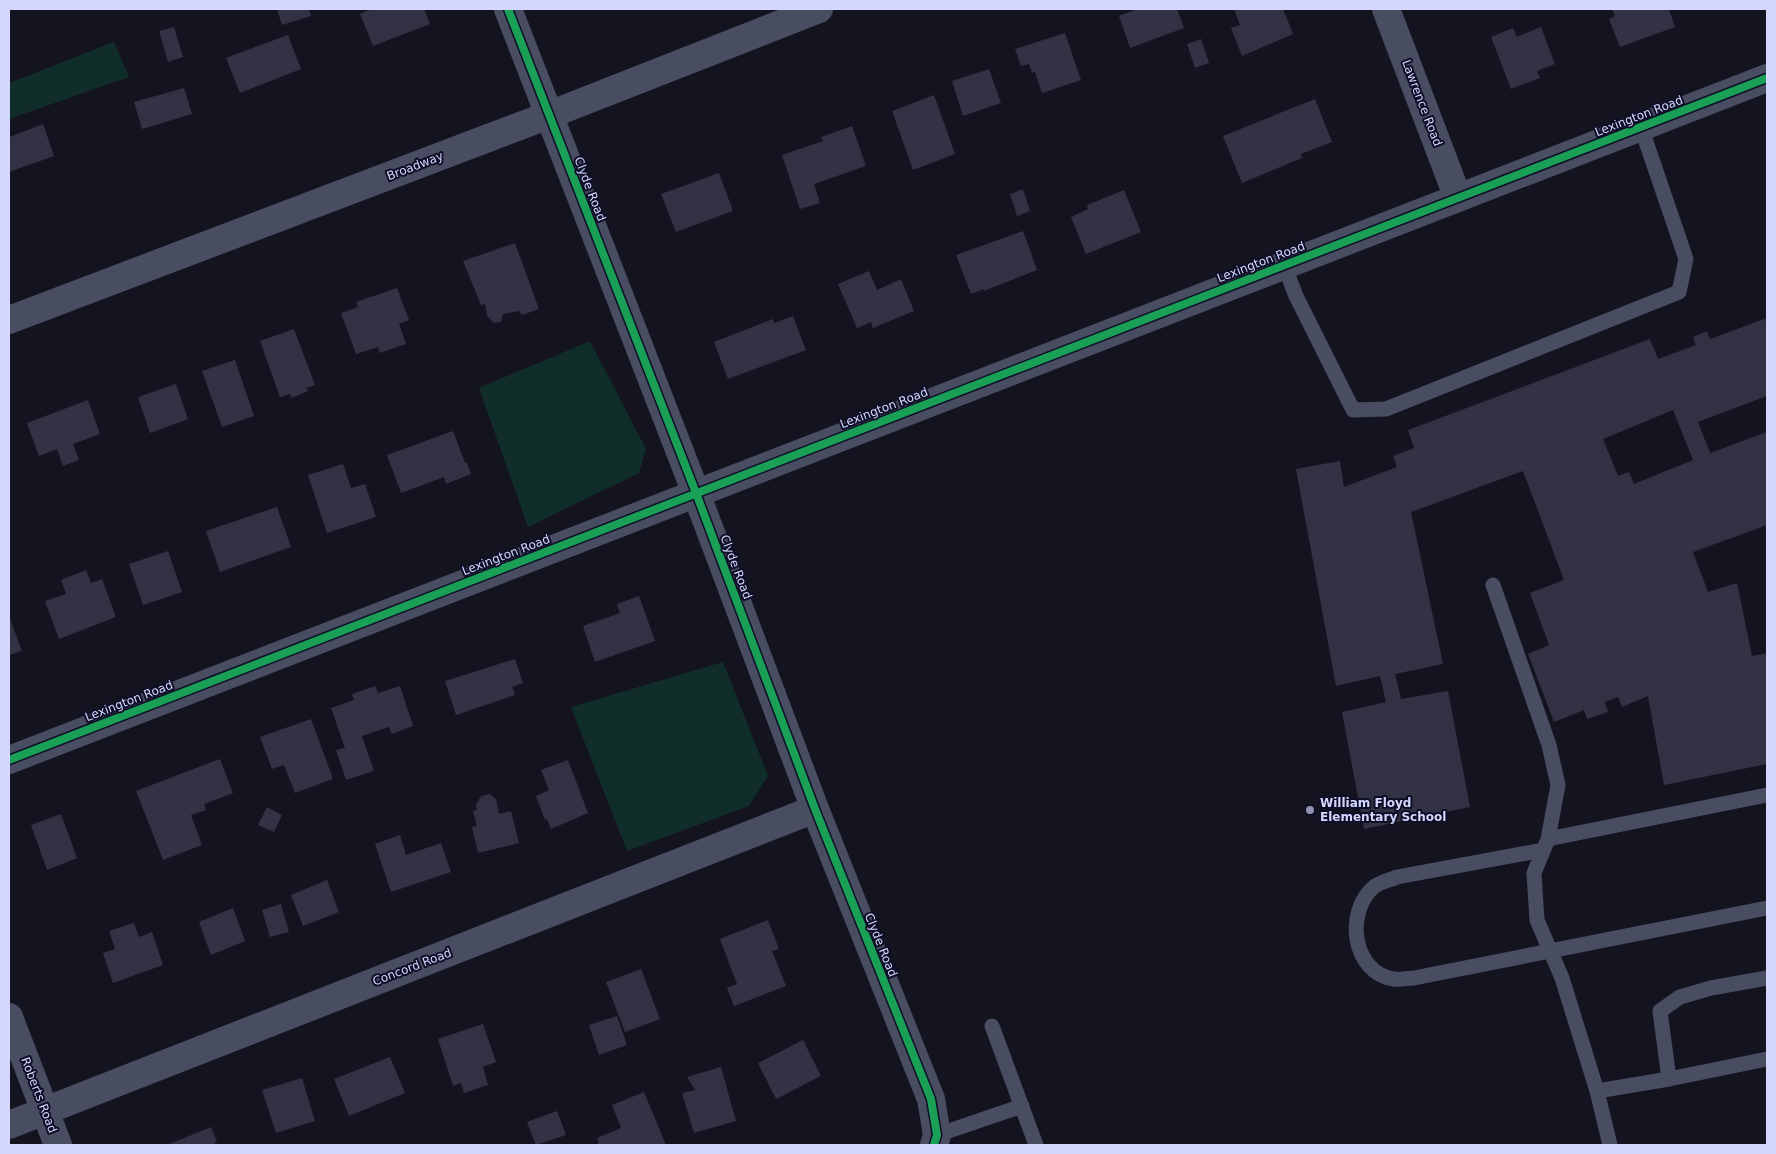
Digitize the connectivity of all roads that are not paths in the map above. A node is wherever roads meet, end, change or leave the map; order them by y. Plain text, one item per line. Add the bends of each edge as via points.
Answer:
1 (508, 9) edge
2 (819, 9) edge
3 (1386, 9) edge
4 (1767, 78) edge
5 (549, 115) junction
6 (1641, 127) junction
7 (1458, 198) junction
8 (1284, 265) junction
9 (9, 320) edge
10 (696, 493) junction
11 (1494, 585) dead end
12 (9, 760) edge
13 (1767, 795) edge
14 (815, 809) junction
15 (1545, 845) junction
16 (1767, 908) edge
17 (1550, 952) junction
18 (1767, 978) edge
19 (9, 1017) edge
20 (992, 1026) dead end
21 (1767, 1059) edge
22 (1669, 1079) junction
23 (1597, 1091) junction
24 (1022, 1106) junction
25 (44, 1111) junction
26 (9, 1125) edge
27 (935, 1140) edge
28 (58, 1145) edge
29 (1036, 1145) edge
30 (1610, 1145) edge

1 - 5 street, Clyde Road
2 - 5 street, Broadway
3 - 7 street, Lawrence Road
4 - 6 street, Lexington Road
5 - 9 street, Broadway
5 - 10 street, Clyde Road
6 - 7 street, Lexington Road
6 - 8 lane via 1686,259 1679,292 1386,409 1353,410
7 - 8 street, Lexington Road
8 - 10 street, Lexington Road
10 - 12 street, Lexington Road
10 - 14 street, Clyde Road
11 - 15 lane via 1550,745 1558,785
13 - 15 lane
14 - 25 street, Concord Road
14 - 27 street, Clyde Road via 931,1099
15 - 17 lane via 1534,873 1537,920
15 - 17 lane via 1397,877 1375,886 1363,901 1356,919 1356,941 1367,963 1378,973 1394,979
16 - 17 lane
17 - 23 lane via 1562,978
18 - 22 lane via 1680,997 1660,1011
19 - 25 street, Roberts Road
20 - 24 lane
21 - 22 lane
22 - 23 lane
23 - 30 lane
24 - 27 lane
24 - 29 lane
25 - 26 street, Concord Road
25 - 28 street, Roberts Road

